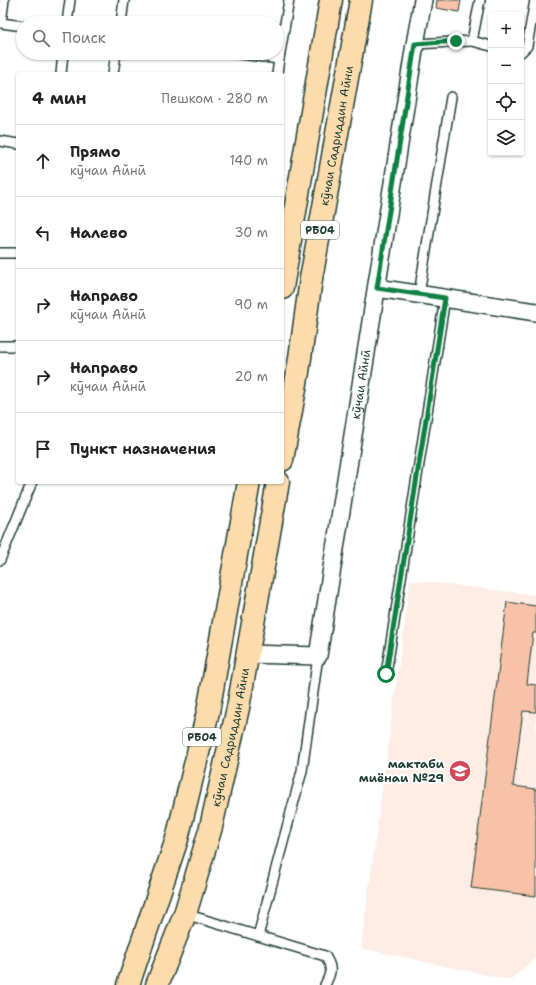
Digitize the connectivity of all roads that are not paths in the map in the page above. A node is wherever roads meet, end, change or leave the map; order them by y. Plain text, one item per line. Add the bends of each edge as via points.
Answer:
1 (4, 0) edge
2 (70, 0) edge
3 (124, 0) edge
4 (289, 0) edge
5 (331, 0) edge
6 (361, 0) edge
7 (423, 0) edge
8 (480, 0) edge
9 (535, 0) edge
10 (68, 16) edge
11 (122, 16) edge
12 (0, 26) edge
13 (16, 26) edge
14 (284, 30) edge
15 (472, 41) junction
16 (415, 44) junction
17 (488, 45) edge
18 (524, 49) edge
19 (62, 60) edge
20 (115, 60) edge
21 (279, 60) edge
22 (60, 72) edge
23 (113, 72) edge
24 (277, 72) edge
25 (451, 97) dead end
26 (0, 141) edge
27 (16, 144) edge
28 (0, 253) edge
29 (16, 254) edge
30 (284, 276) edge
31 (377, 288) junction
32 (419, 294) junction
33 (445, 298) junction
34 (536, 312) edge
35 (0, 346) edge
36 (16, 346) edge
37 (284, 449) edge
38 (31, 484) edge
39 (249, 484) edge
40 (278, 484) edge
41 (0, 560) edge
42 (248, 654) junction
43 (318, 656) junction
44 (386, 674) dead end
45 (185, 914) junction
46 (258, 936) junction
47 (128, 985) edge
48 (157, 985) edge
49 (325, 985) edge

1 - 12 lane
2 - 10 lane
3 - 11 lane
4 - 14 lane
5 - 30 highway, РБ04
6 - 37 highway, кӯчаи Садриддин Айни / РБ04 via 311,279
7 - 16 street, кӯчаи Айнӣ
8 - 15 lane
9 - 18 lane via 527,46
12 - 13 lane
15 - 16 lane
15 - 17 lane
16 - 31 street, кӯчаи Айнӣ
19 - 22 lane
20 - 23 lane
21 - 24 lane
25 - 32 lane
26 - 27 lane
28 - 29 lane
31 - 32 street
31 - 43 street, кӯчаи Айнӣ
32 - 33 street
33 - 34 street
33 - 44 lane
35 - 36 lane
38 - 41 lane
39 - 47 highway, РБ04 via 208,712 177,839
40 - 42 highway, кӯчаи Садриддин Айни / РБ04
42 - 43 street
42 - 45 highway, кӯчаи Садриддин Айни / РБ04 via 212,827
43 - 46 lane via 302,771
45 - 46 lane
45 - 48 highway, кӯчаи Садриддин Айни / РБ04
46 - 49 lane via 325,956 330,964 330,975

